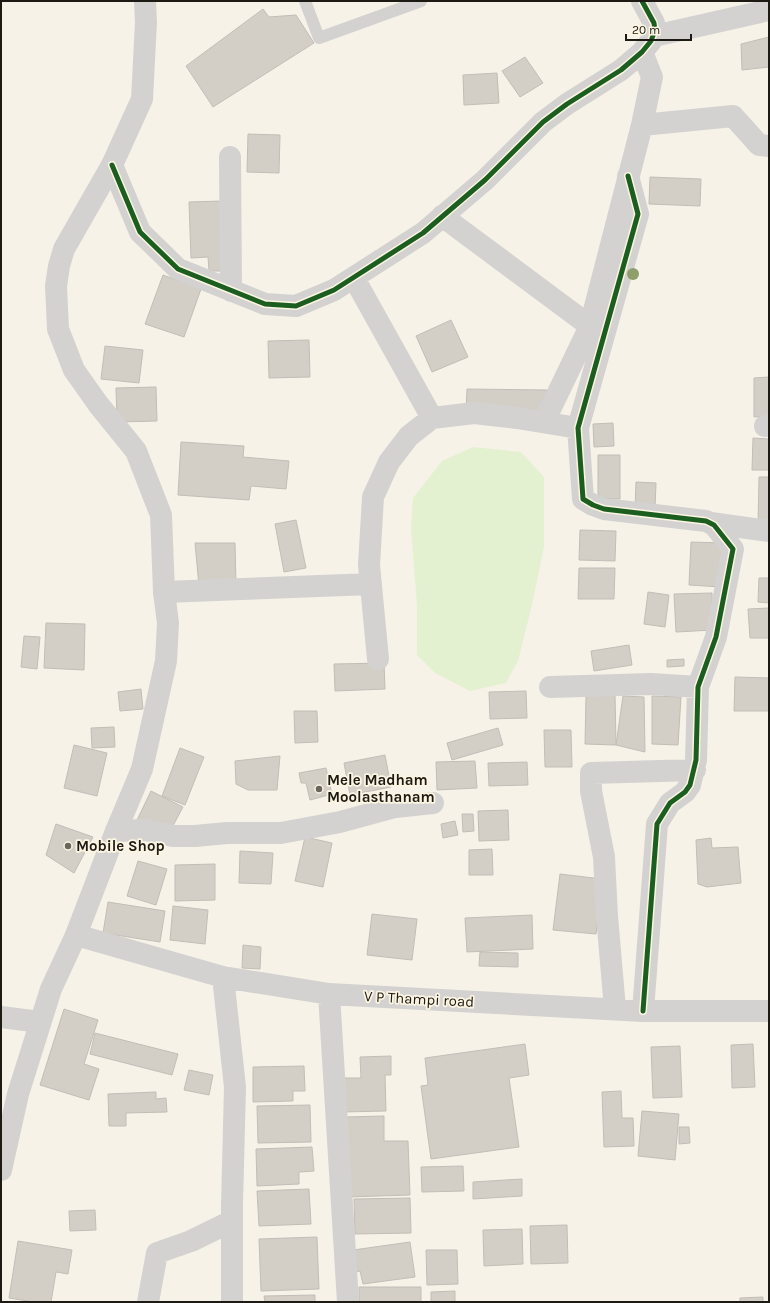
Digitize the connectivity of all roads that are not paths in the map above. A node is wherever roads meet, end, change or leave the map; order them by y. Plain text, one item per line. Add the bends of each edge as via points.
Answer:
1 (145, 1) edge
2 (305, 1) edge
3 (421, 1) edge
4 (642, 1) edge
5 (769, 10) edge
6 (648, 44) junction
7 (642, 125) junction
8 (769, 146) edge
9 (230, 157) dead end
10 (112, 165) junction
11 (628, 176) junction
12 (442, 216) junction
13 (354, 278) junction
14 (231, 291) junction
15 (590, 326) junction
16 (432, 418) junction
17 (544, 422) junction
18 (578, 428) junction
19 (711, 523) junction
20 (769, 531) edge
21 (371, 584) junction
22 (164, 592) junction
23 (378, 659) dead end
24 (550, 687) dead end
25 (698, 687) junction
26 (695, 770) junction
27 (433, 803) dead end
28 (116, 831) junction
29 (76, 935) junction
30 (224, 977) junction
31 (329, 994) junction
32 (615, 1009) junction
33 (643, 1011) junction
34 (769, 1011) edge
35 (1, 1017) edge
36 (40, 1022) junction
37 (1, 1170) edge
38 (232, 1221) junction
39 (148, 1302) edge
40 (232, 1302) edge
41 (348, 1302) edge

1 - 10 street via 142,99
2 - 3 lane via 319,38
4 - 6 street via 654,23
5 - 6 street
6 - 7 street via 652,77
6 - 12 street via 621,70 543,122 485,180
7 - 8 street via 734,116 759,145
7 - 11 street
9 - 14 street
10 - 14 street via 140,232 178,269
10 - 22 street via 64,249 56,286 58,329 74,370 136,451 161,515
11 - 15 street
11 - 18 street via 638,214
12 - 13 street via 423,233
12 - 15 street
13 - 14 street via 334,290 296,306 265,304
13 - 16 street
15 - 17 street
16 - 17 street via 474,413
16 - 21 street via 408,436 389,462 373,498 369,565
17 - 18 street
18 - 19 street via 583,499 604,509
19 - 20 street
19 - 25 street via 733,549 716,636
21 - 22 street
21 - 23 street
22 - 28 street via 168,623 166,661 142,769
24 - 25 street via 651,684
25 - 26 street
26 - 32 street via 591,773 591,791 604,857
26 - 33 street via 690,785 670,803 657,824
27 - 28 street via 395,807 340,822 281,833 173,836 146,830
28 - 29 street
29 - 30 street, V P Thampi road
29 - 36 street via 51,989
30 - 31 street, V P Thampi road
30 - 38 street via 235,1087
31 - 32 street, V P Thampi road
31 - 41 street
32 - 33 street, V P Thampi road
33 - 34 street, V P Thampi road
35 - 36 street
36 - 37 street via 18,1094
38 - 39 street via 191,1241 157,1253
38 - 40 street

